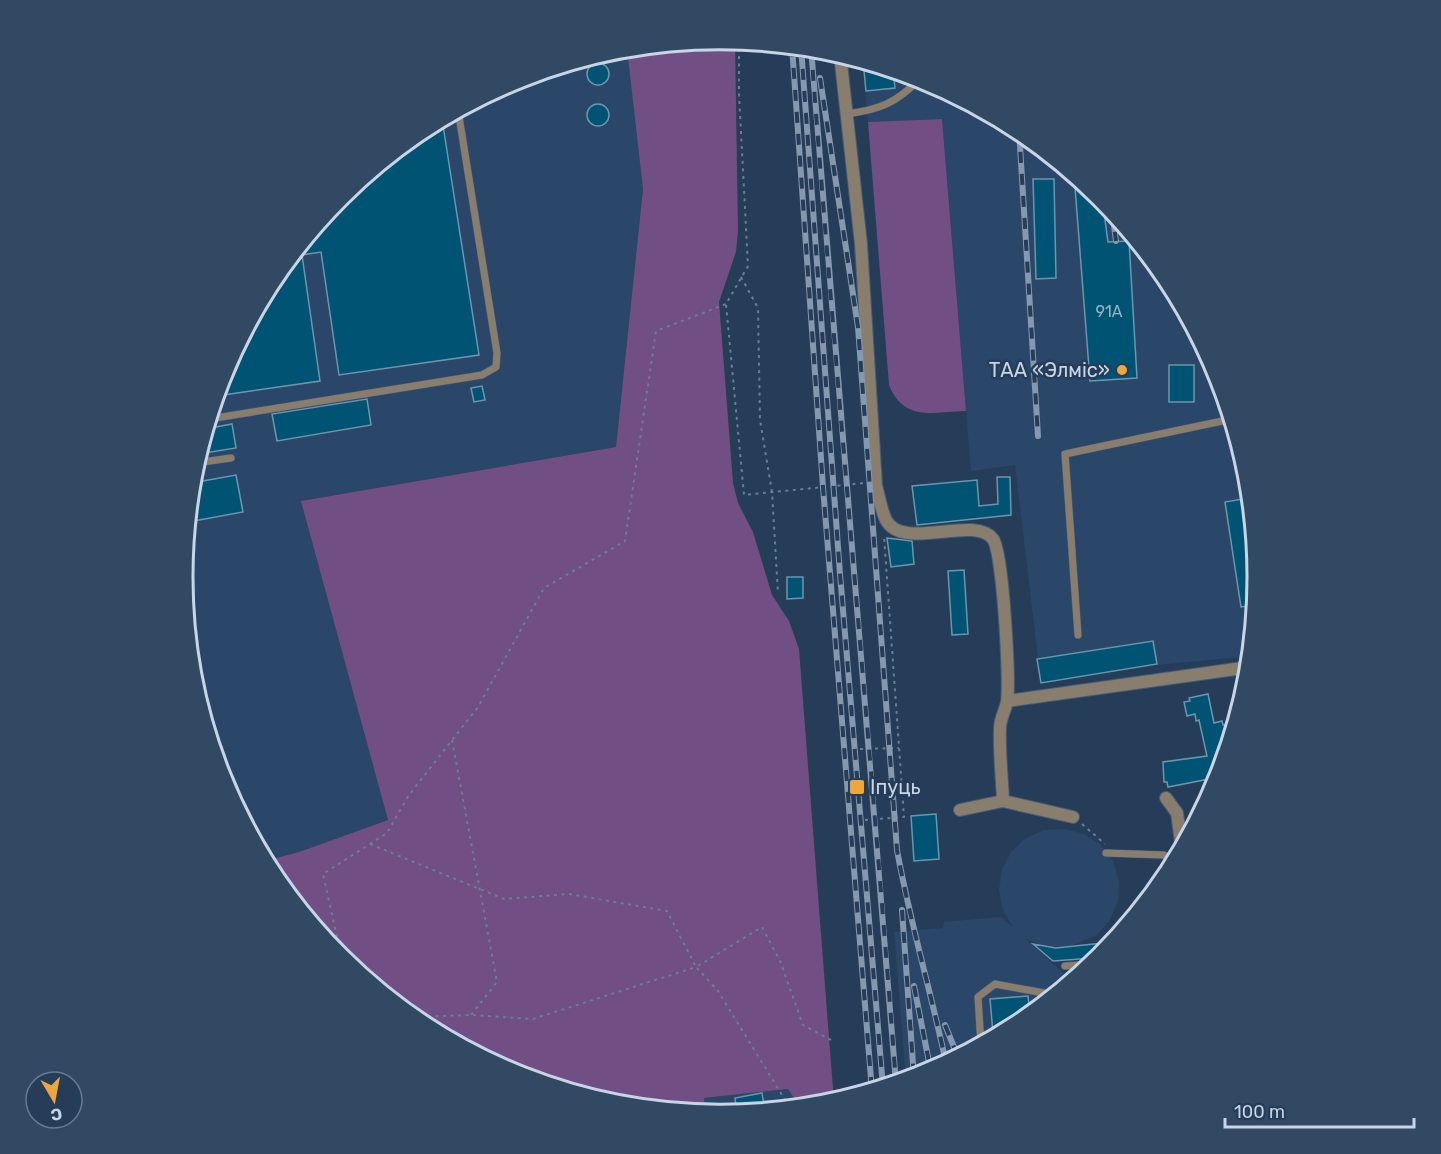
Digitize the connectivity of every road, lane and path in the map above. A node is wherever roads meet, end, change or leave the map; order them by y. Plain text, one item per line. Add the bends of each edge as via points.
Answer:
1 (739, 51) edge
2 (841, 64) edge
3 (913, 86) edge
4 (845, 114) junction
5 (459, 119) edge
6 (741, 277) junction
7 (726, 304) junction
8 (218, 418) edge
9 (1224, 421) edge
10 (231, 458) dead end
11 (206, 461) edge
12 (876, 485) junction
13 (772, 492) junction
14 (887, 521) junction
15 (778, 593) dead end
16 (1078, 635) dead end
17 (1240, 668) edge
18 (1007, 701) junction
19 (452, 740) junction
20 (899, 748) junction
21 (860, 749) dead end
22 (1166, 798) dead end
23 (1003, 801) junction
24 (960, 810) dead end
25 (1073, 817) joint
26 (865, 820) dead end
27 (1180, 835) edge
28 (370, 844) junction
29 (1106, 853) dead end
30 (1116, 853) junction
31 (1167, 857) edge
32 (480, 889) junction
33 (338, 939) edge
34 (1077, 965) edge
35 (1065, 966) dead end
36 (696, 967) junction
37 (1044, 993) edge
38 (471, 1015) junction
39 (428, 1016) edge
40 (980, 1036) edge
41 (833, 1041) dead end
42 (785, 1100) edge

1 - 6 path via 748,266
2 - 4 street
3 - 4 lane via 901,98 867,111
4 - 12 street via 861,244
5 - 8 lane via 497,352 496,367 482,375
6 - 7 path
6 - 13 path via 758,308 760,420
7 - 13 path via 744,495
7 - 19 path via 656,331 625,541 544,588 478,707
9 - 16 lane via 1065,454
10 - 11 lane
12 - 13 path
12 - 14 street
13 - 15 path
14 - 18 street via 896,530 908,533 981,531 993,538 1003,576
14 - 20 path via 884,538
17 - 18 street
18 - 23 street via 1000,724
19 - 28 path via 409,795 387,833
19 - 32 path
20 - 21 path
20 - 26 path via 904,817
22 - 27 street via 1177,813
23 - 24 street
23 - 25 street
25 - 30 path
28 - 32 path
28 - 33 path via 323,874
29 - 30 lane
30 - 31 lane
32 - 36 path via 504,899 569,894 668,911
32 - 38 path via 497,982
34 - 35 lane
36 - 38 path via 534,1019
36 - 41 path via 762,927 780,961 803,1025
36 - 42 path via 718,991
37 - 40 lane via 995,984 978,997
38 - 39 path

